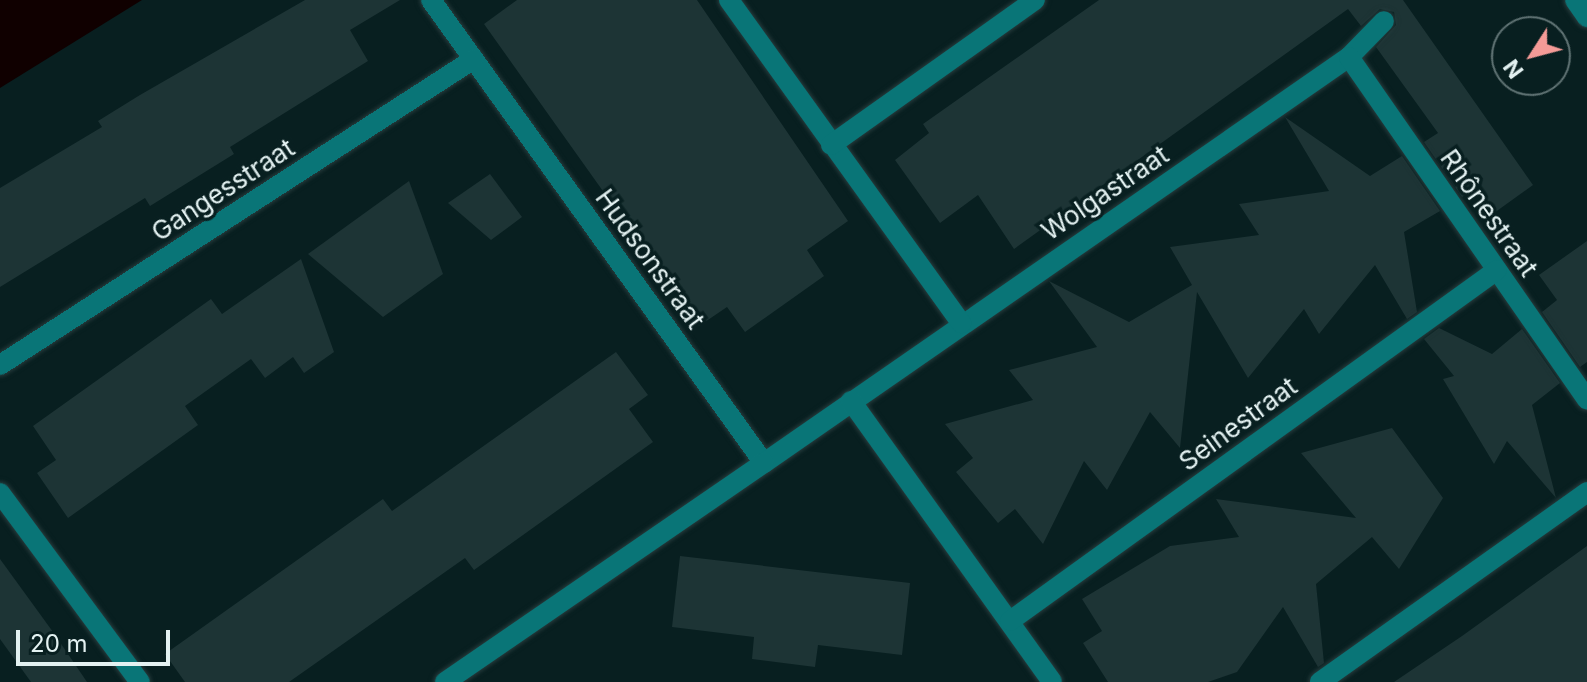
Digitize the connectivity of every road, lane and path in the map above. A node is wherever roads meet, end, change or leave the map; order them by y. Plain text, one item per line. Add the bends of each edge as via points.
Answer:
1 (431, 0) edge
2 (729, 0) edge
3 (1035, 0) edge
4 (1575, 0) edge
5 (1587, 17) edge
6 (1384, 21) dead end
7 (1349, 57) junction
8 (474, 59) junction
9 (831, 145) junction
10 (1497, 270) junction
11 (961, 323) junction
12 (0, 365) edge
13 (1587, 399) edge
14 (851, 401) junction
15 (764, 463) junction
16 (1587, 492) edge
17 (0, 493) edge
18 (1010, 621) junction
19 (140, 682) edge
20 (445, 682) edge
21 (1052, 682) edge
22 (1320, 682) edge

1 - 8 street, Hudsonstraat
2 - 9 street
3 - 9 street
4 - 5 street
6 - 7 street, Wolgastraat
7 - 10 street, Rhônestraat
7 - 11 street, Wolgastraat
8 - 12 street, Gangesstraat
8 - 15 street, Hudsonstraat
9 - 11 street
10 - 13 street, Rhônestraat
10 - 18 street, Seinestraat
11 - 14 street, Wolgastraat
14 - 15 street
14 - 18 street
15 - 20 street
16 - 22 street
17 - 19 street
18 - 21 street

